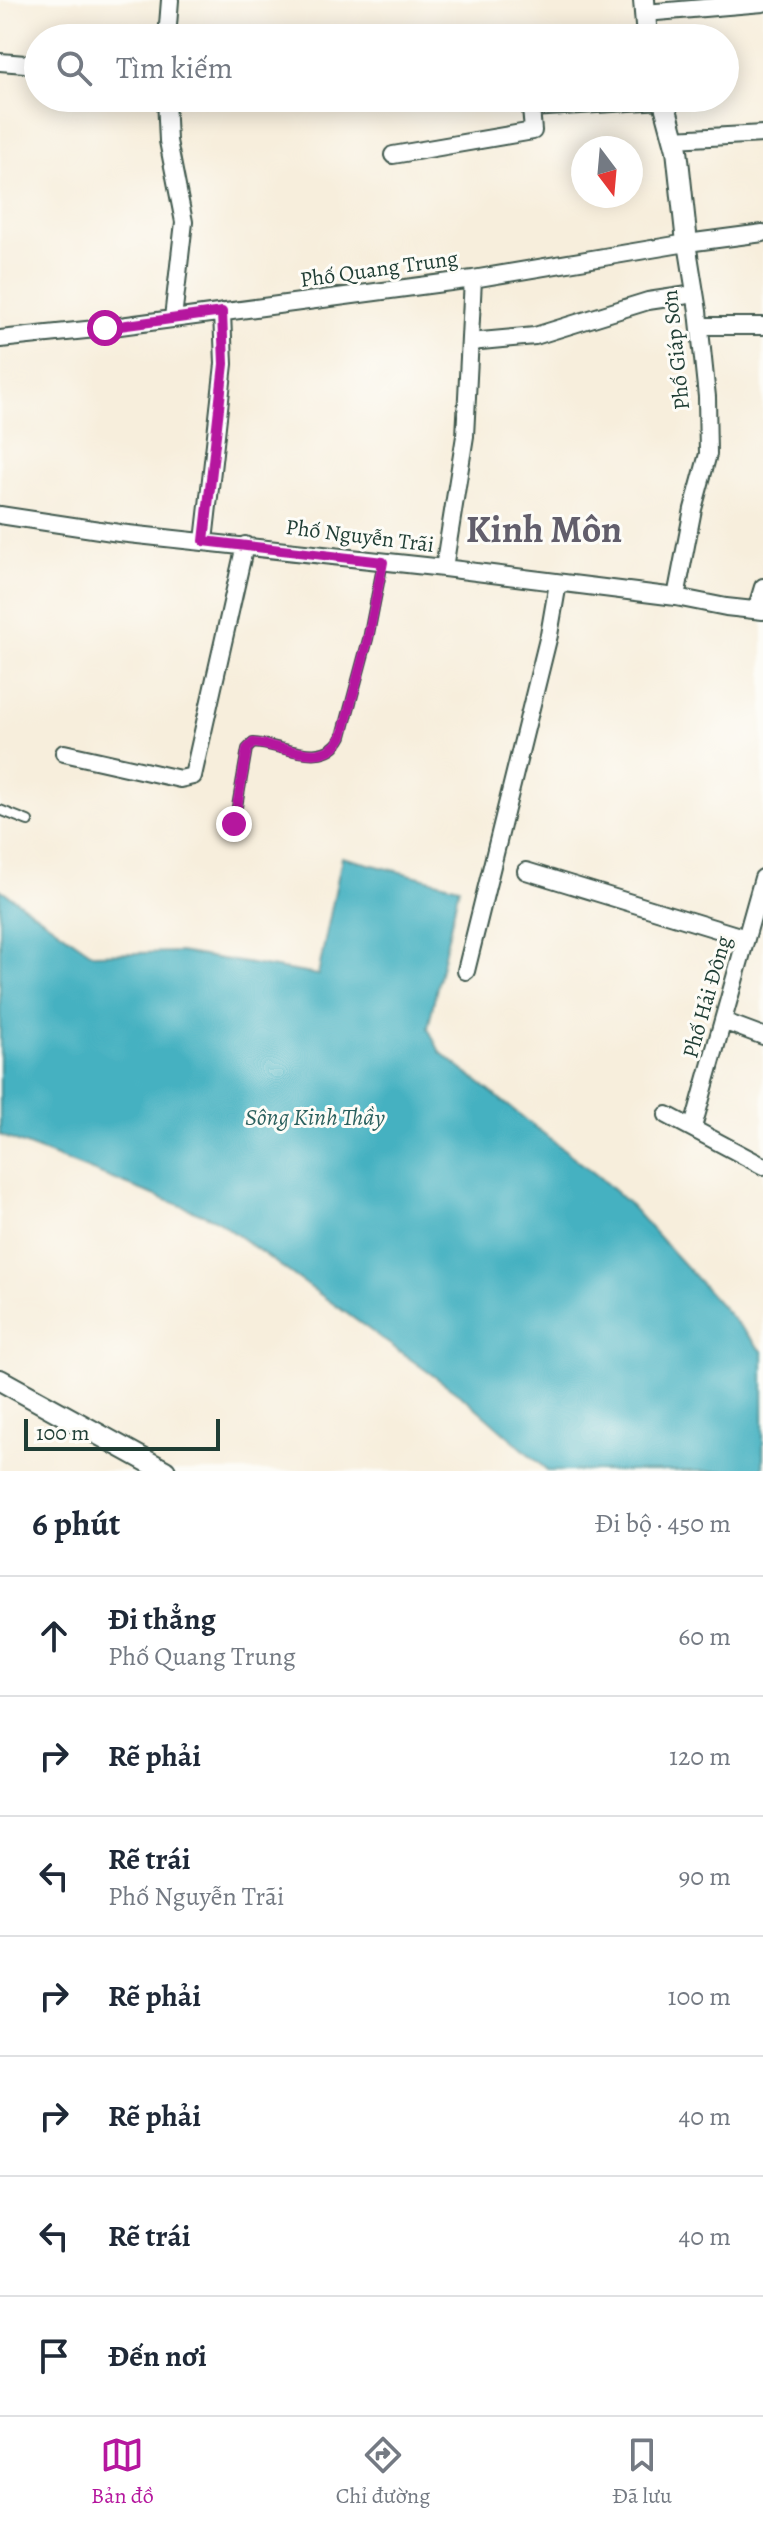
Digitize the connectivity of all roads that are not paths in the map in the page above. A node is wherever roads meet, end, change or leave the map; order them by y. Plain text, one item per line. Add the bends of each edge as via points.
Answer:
1 (170, 0) edge
2 (763, 3) edge
3 (644, 7) edge
4 (168, 24) edge
5 (0, 62) edge
6 (24, 64) edge
7 (167, 112) edge
8 (531, 112) edge
9 (667, 112) edge
10 (763, 134) edge
11 (674, 139) junction
12 (393, 155) dead end
13 (763, 233) edge
14 (687, 243) junction
15 (473, 279) junction
16 (695, 294) junction
17 (222, 312) junction
18 (173, 318) junction
19 (700, 326) junction
20 (763, 326) edge
21 (0, 339) edge
22 (470, 342) junction
23 (0, 515) edge
24 (204, 541) junction
25 (245, 545) junction
26 (383, 562) junction
27 (444, 568) junction
28 (558, 583) junction
29 (763, 587) edge
30 (676, 597) junction
31 (760, 611) edge
32 (64, 753) dead end
33 (0, 810) edge
34 (28, 821) dead end
35 (234, 824) dead end
36 (526, 871) dead end
37 (763, 878) edge
38 (746, 938) junction
39 (466, 971) dead end
40 (723, 1021) junction
41 (763, 1036) edge
42 (667, 1115) dead end
43 (693, 1127) junction
44 (763, 1166) edge
45 (0, 1380) edge
46 (165, 1471) edge

1 - 4 street
2 - 3 street
5 - 6 street
7 - 18 street via 184,222
8 - 12 street via 533,131
9 - 11 street, Phố Giáp Sơn
10 - 11 street
11 - 14 street, Phố Giáp Sơn
13 - 14 street, Phố Quang Trung
14 - 15 street, Phố Quang Trung
14 - 16 street, Phố Giáp Sơn
15 - 17 street, Phố Quang Trung
15 - 22 street
16 - 19 street, Phố Giáp Sơn
16 - 22 street via 648,301 535,336
17 - 18 street, Phố Quang Trung
17 - 24 street via 224,364
18 - 21 street, Phố Quang Trung
19 - 20 street
19 - 30 street, Phố Giáp Sơn via 708,454
22 - 27 street via 465,436
23 - 24 street, Phố Nguyễn Trãi
24 - 25 street, Phố Nguyễn Trãi
25 - 26 street, Phố Nguyễn Trãi
25 - 32 street via 193,776 180,779
26 - 27 street, Phố Nguyễn Trãi
26 - 35 lane via 368,639 337,747 317,755 253,743 247,749
27 - 28 street, Phố Nguyễn Trãi
28 - 30 street, Phố Nguyễn Trãi
28 - 39 street
29 - 31 street
30 - 31 street, Phố Nguyễn Trãi
33 - 34 lane
36 - 38 street
37 - 38 street, Phố Hải Đông
38 - 40 street, Phố Hải Đông
40 - 41 street
40 - 43 street, Phố Hải Đông
42 - 43 street
43 - 44 street
45 - 46 street

